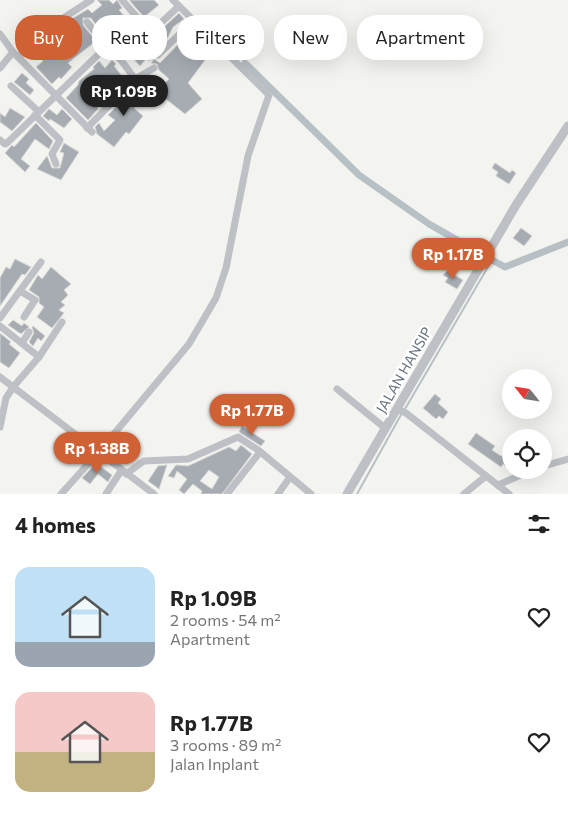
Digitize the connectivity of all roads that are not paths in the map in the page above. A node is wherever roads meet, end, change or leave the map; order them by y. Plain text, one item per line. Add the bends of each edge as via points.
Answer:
1 (91, 0) edge
2 (122, 0) edge
3 (173, 0) edge
4 (179, 6) junction
5 (68, 15) edge
6 (135, 15) edge
7 (187, 15) edge
8 (167, 17) edge
9 (87, 22) dead end
10 (92, 29) edge
11 (0, 34) edge
12 (177, 36) edge
13 (167, 46) edge
14 (15, 53) edge
15 (15, 55) edge
16 (22, 60) edge
17 (92, 60) edge
18 (121, 60) edge
19 (233, 60) edge
20 (0, 68) edge
21 (154, 68) dead end
22 (135, 79) junction
23 (11, 86) dead end
24 (55, 95) junction
25 (37, 113) junction
26 (568, 126) edge
27 (0, 140) edge
28 (56, 164) dead end
29 (41, 262) dead end
30 (20, 291) junction
31 (24, 317) dead end
32 (0, 318) edge
33 (62, 322) dead end
34 (0, 326) edge
35 (29, 332) dead end
36 (22, 343) junction
37 (39, 357) junction
38 (0, 377) edge
39 (14, 386) junction
40 (337, 389) dead end
41 (401, 411) junction
42 (0, 426) edge
43 (385, 428) junction
44 (260, 452) junction
45 (98, 453) junction
46 (568, 459) edge
47 (552, 464) edge
48 (123, 472) junction
49 (486, 476) junction
50 (290, 478) junction
51 (512, 479) edge
52 (498, 485) junction
53 (61, 494) edge
54 (106, 494) edge
55 (154, 494) edge
56 (227, 494) edge
57 (278, 494) edge
58 (311, 494) edge
59 (348, 494) edge
60 (464, 494) edge
61 (509, 494) edge

1 - 5 street
2 - 6 street
3 - 4 street
4 - 7 street
4 - 8 street
9 - 10 street
11 - 14 street
12 - 13 street
15 - 20 street
16 - 24 street
17 - 24 street
18 - 22 street
19 - 45 street via 265,92 248,156 226,268 216,298 188,344
21 - 22 street
22 - 24 street via 90,130
23 - 25 street
24 - 25 street
25 - 27 street via 7,143
25 - 28 street via 60,140 52,154
26 - 41 street, JALAN HANSIP via 491,250
29 - 30 street
30 - 31 street via 35,301
30 - 32 street
33 - 37 street
34 - 36 street
35 - 36 street
36 - 37 street
37 - 39 street
38 - 39 street
39 - 42 street via 6,398
39 - 45 street
40 - 43 street
41 - 43 street, JALAN HANSIP
41 - 49 street
43 - 59 street, JALAN HANSIP
44 - 48 street via 236,437 188,459 144,461
44 - 50 street
44 - 56 street
45 - 48 street
45 - 53 street
46 - 47 street
48 - 54 street
48 - 55 street
49 - 52 street
49 - 60 street
50 - 57 street
50 - 58 street
51 - 52 street
52 - 61 street

